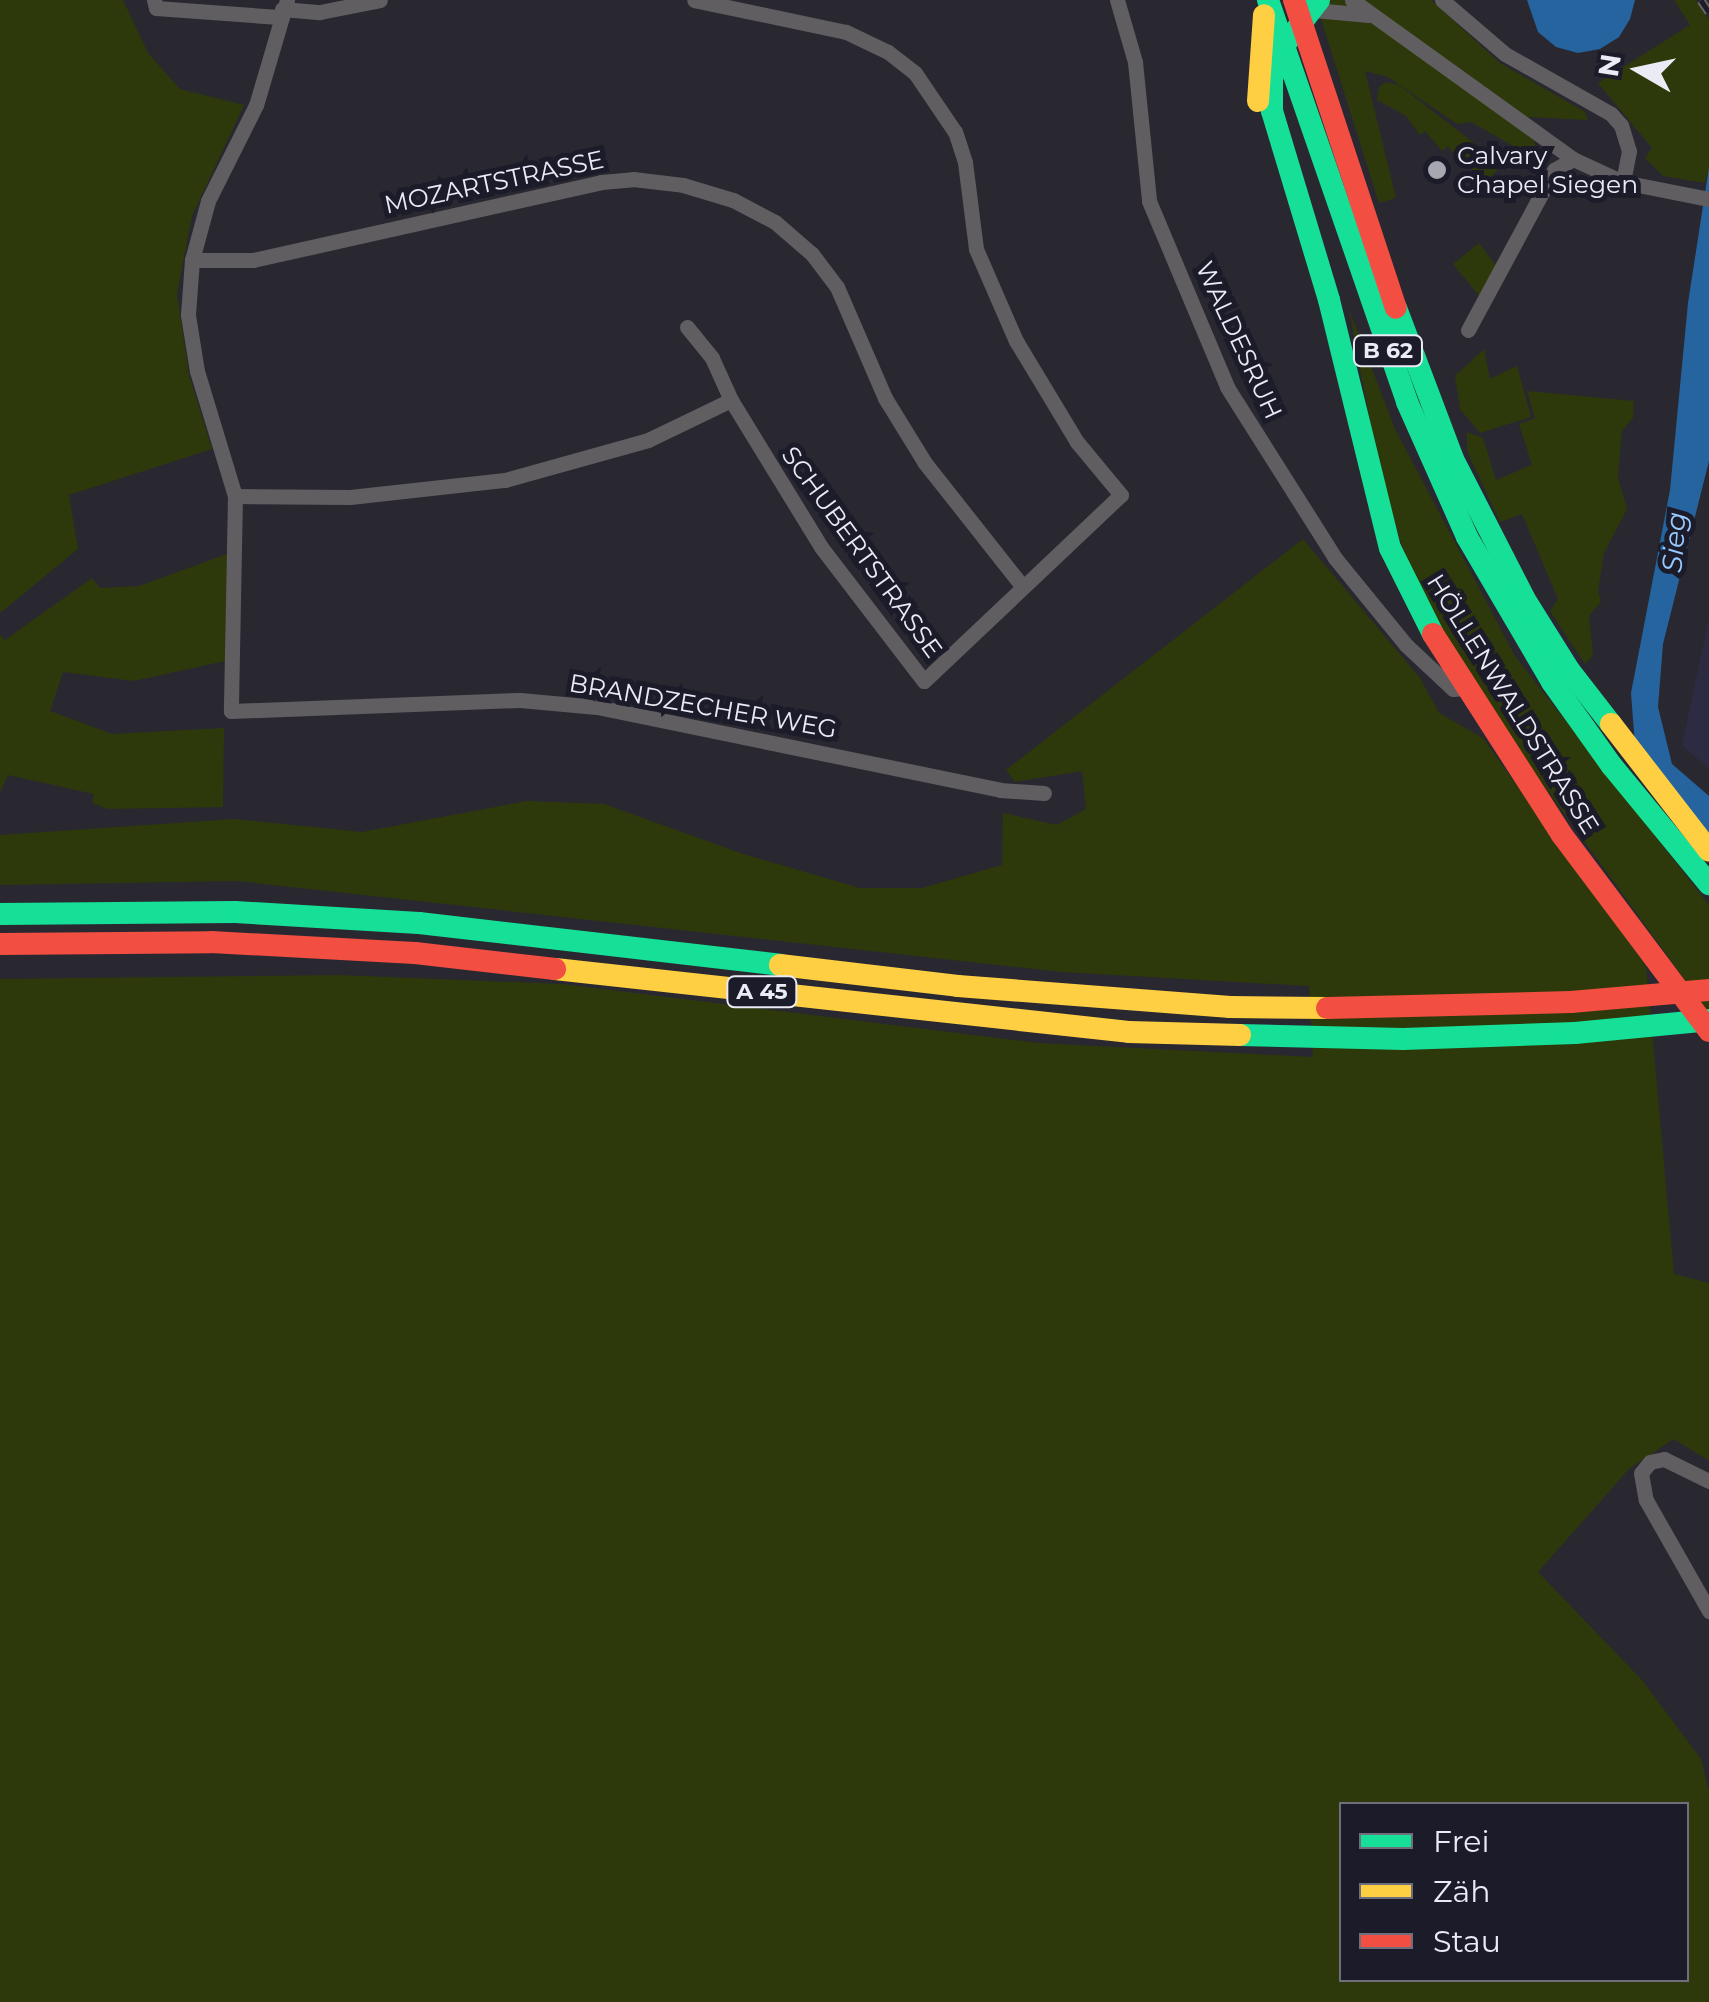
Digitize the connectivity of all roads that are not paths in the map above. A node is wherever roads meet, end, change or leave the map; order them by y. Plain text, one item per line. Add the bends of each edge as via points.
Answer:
1 (154, 0) edge
2 (380, 0) edge
3 (694, 0) edge
4 (1116, 0) edge
5 (1352, 0) edge
6 (1442, 0) edge
7 (283, 8) edge
8 (1306, 8) edge
9 (1262, 11) edge
10 (1378, 17) junction
11 (1573, 159) junction
12 (1624, 182) junction
13 (1709, 199) edge
14 (1313, 254) junction
15 (192, 260) junction
16 (688, 327) dead end
17 (1468, 330) dead end
18 (731, 400) junction
19 (235, 496) junction
20 (1023, 588) junction
21 (1561, 676) junction
22 (1465, 688) junction
23 (1044, 793) dead end
24 (1709, 852) edge
25 (1709, 884) edge
26 (0, 914) edge
27 (0, 944) edge
28 (1709, 990) edge
29 (1709, 1020) edge
30 (1709, 1031) edge
31 (1709, 1481) edge
32 (1709, 1611) edge

1 - 7 street via 156,8
2 - 7 street via 320,12
3 - 20 street via 846,32 888,52 938,101 964,162 976,249 1016,341 1077,442 1121,495
4 - 22 street, WALDESRUH via 1136,62 1149,202 1227,387 1335,558 1406,645 1452,689
5 - 10 street
6 - 12 street via 1505,54 1622,125 1629,151
7 - 15 street via 256,105 208,201
8 - 9 main road via 1283,23
8 - 10 street
8 - 14 main road, HÖLLENWALDSTRASSE via 1276,65 1271,95
8 - 21 main road, B 62 via 1403,330 1453,459
9 - 14 main road, HÖLLENWALDSTRASSE via 1257,96 1265,144
9 - 21 main road, B 62 via 1420,436 1467,538
10 - 11 street
11 - 12 street
11 - 17 street via 1554,170
12 - 13 street
14 - 22 main road, HÖLLENWALDSTRASSE via 1390,548 1417,610
15 - 19 street via 188,315 198,371
15 - 20 street, MOZARTSTRASSE via 253,260 601,182 683,185 733,200 776,222 837,287 885,398 925,464
16 - 18 street, SCHUBERTSTRASSE
18 - 19 street via 648,440 505,480 350,496
18 - 20 street, SCHUBERTSTRASSE via 822,547 924,681
19 - 23 street, BRANDZECHER WEG via 231,711 520,700
21 - 24 main road, B 62
21 - 25 main road, B 62 via 1612,766
22 - 30 main road, HÖLLENWALDSTRASSE via 1600,891
26 - 28 main road, A 45 via 216,912 420,923 958,986 1230,1007 1400,1009
27 - 29 main road, A 45 via 211,942 415,953 1022,1022 1231,1036 1403,1039
31 - 32 street via 1664,1459 1641,1473 1646,1500

